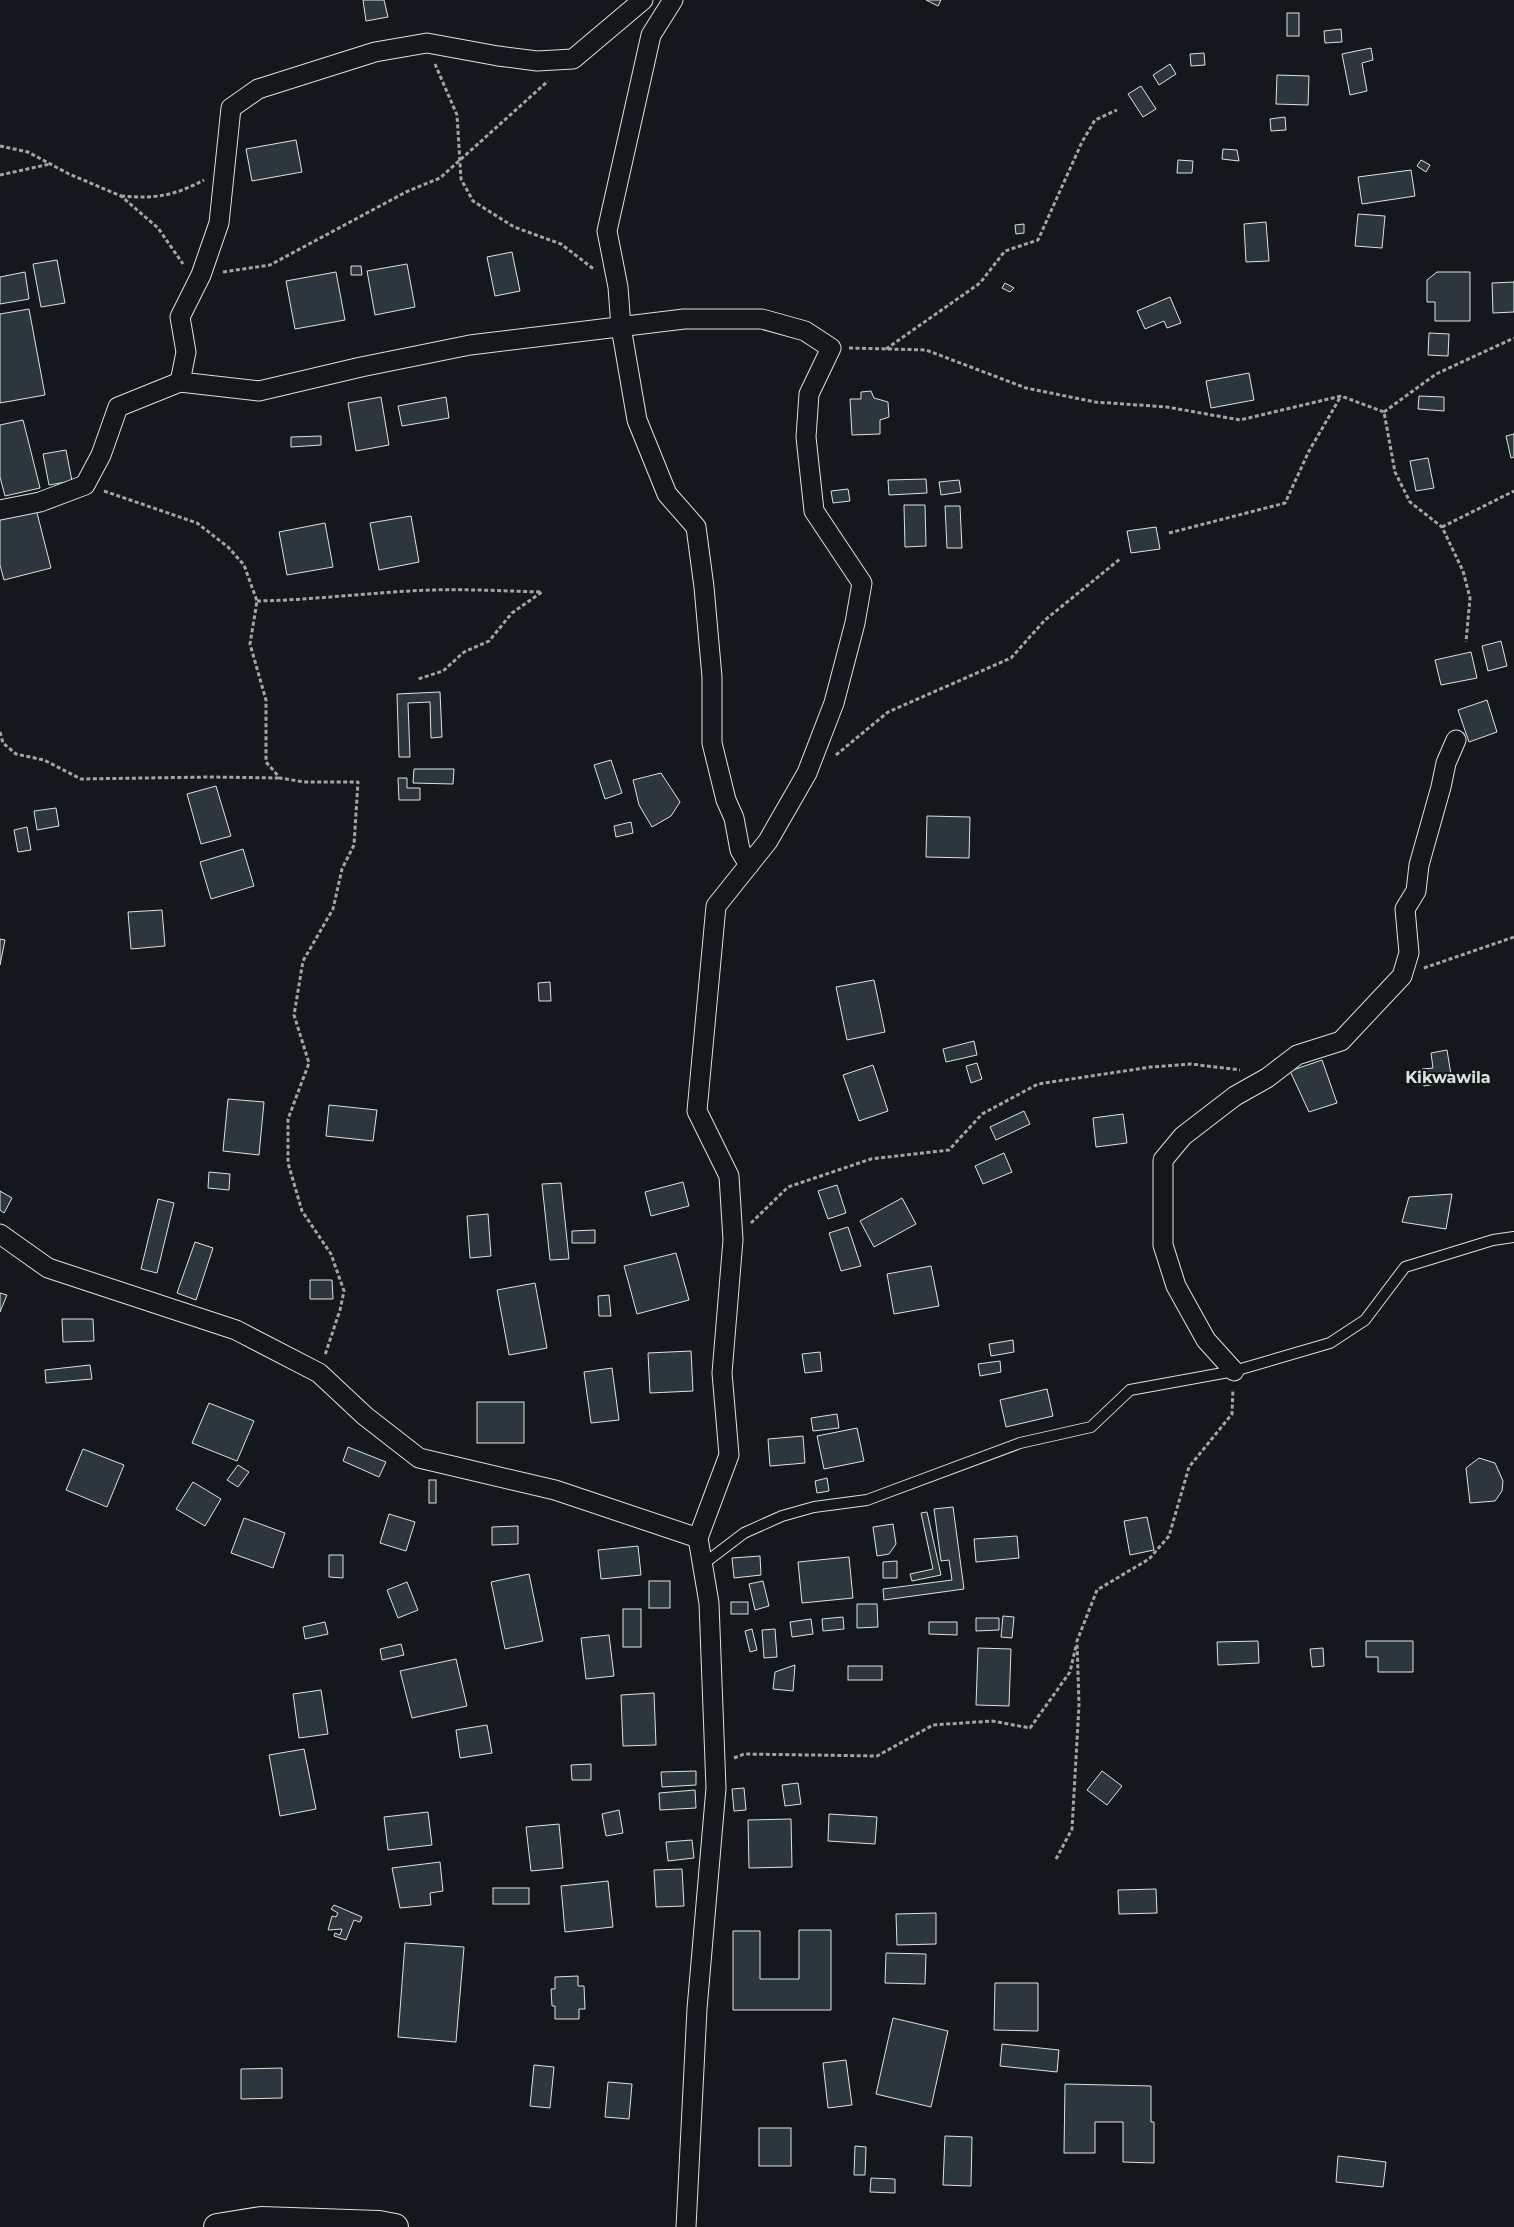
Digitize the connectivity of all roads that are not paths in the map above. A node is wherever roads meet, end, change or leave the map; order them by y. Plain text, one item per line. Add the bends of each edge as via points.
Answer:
1 (643, 0) edge
2 (673, 0) edge
3 (621, 326) junction
4 (180, 382) junction
5 (0, 510) edge
6 (1456, 740) dead end
7 (749, 865) junction
8 (0, 1234) edge
9 (1514, 1237) edge
10 (1234, 1371) junction
11 (698, 1538) junction
12 (702, 1565) junction
13 (217, 2227) edge
14 (395, 2227) edge
15 (686, 2227) edge

1 - 4 street via 573,59 537,61 428,43 376,52 258,88 231,108 220,223 201,275 180,318 186,352
2 - 3 street via 651,35 607,231 618,287
3 - 4 street via 470,345 259,391
3 - 7 street via 637,420 667,494 696,527 711,667 712,743 740,850
3 - 7 street via 684,318 762,318 805,331 831,348 809,394 806,437 814,510 862,583 834,703 807,773 768,841
4 - 5 street via 118,406 85,485 40,502
6 - 10 street via 1446,763 1416,891 1405,909 1409,953 1402,976 1341,1041 1297,1055 1267,1078 1235,1096 1183,1136 1163,1160 1163,1245 1176,1286 1206,1340
7 - 11 street via 716,906 697,1111 729,1176 733,1240 722,1373 729,1455
8 - 11 street via 48,1268 236,1330 319,1373 365,1416 419,1458 555,1490
9 - 10 lane via 1493,1240 1405,1267 1365,1320 1330,1343
10 - 12 lane via 1130,1390 1092,1427 1020,1443 868,1500 814,1507 782,1516 744,1533
11 - 12 street
12 - 15 street via 709,1603 716,1788 697,2009
13 - 14 main road via 261,2220

